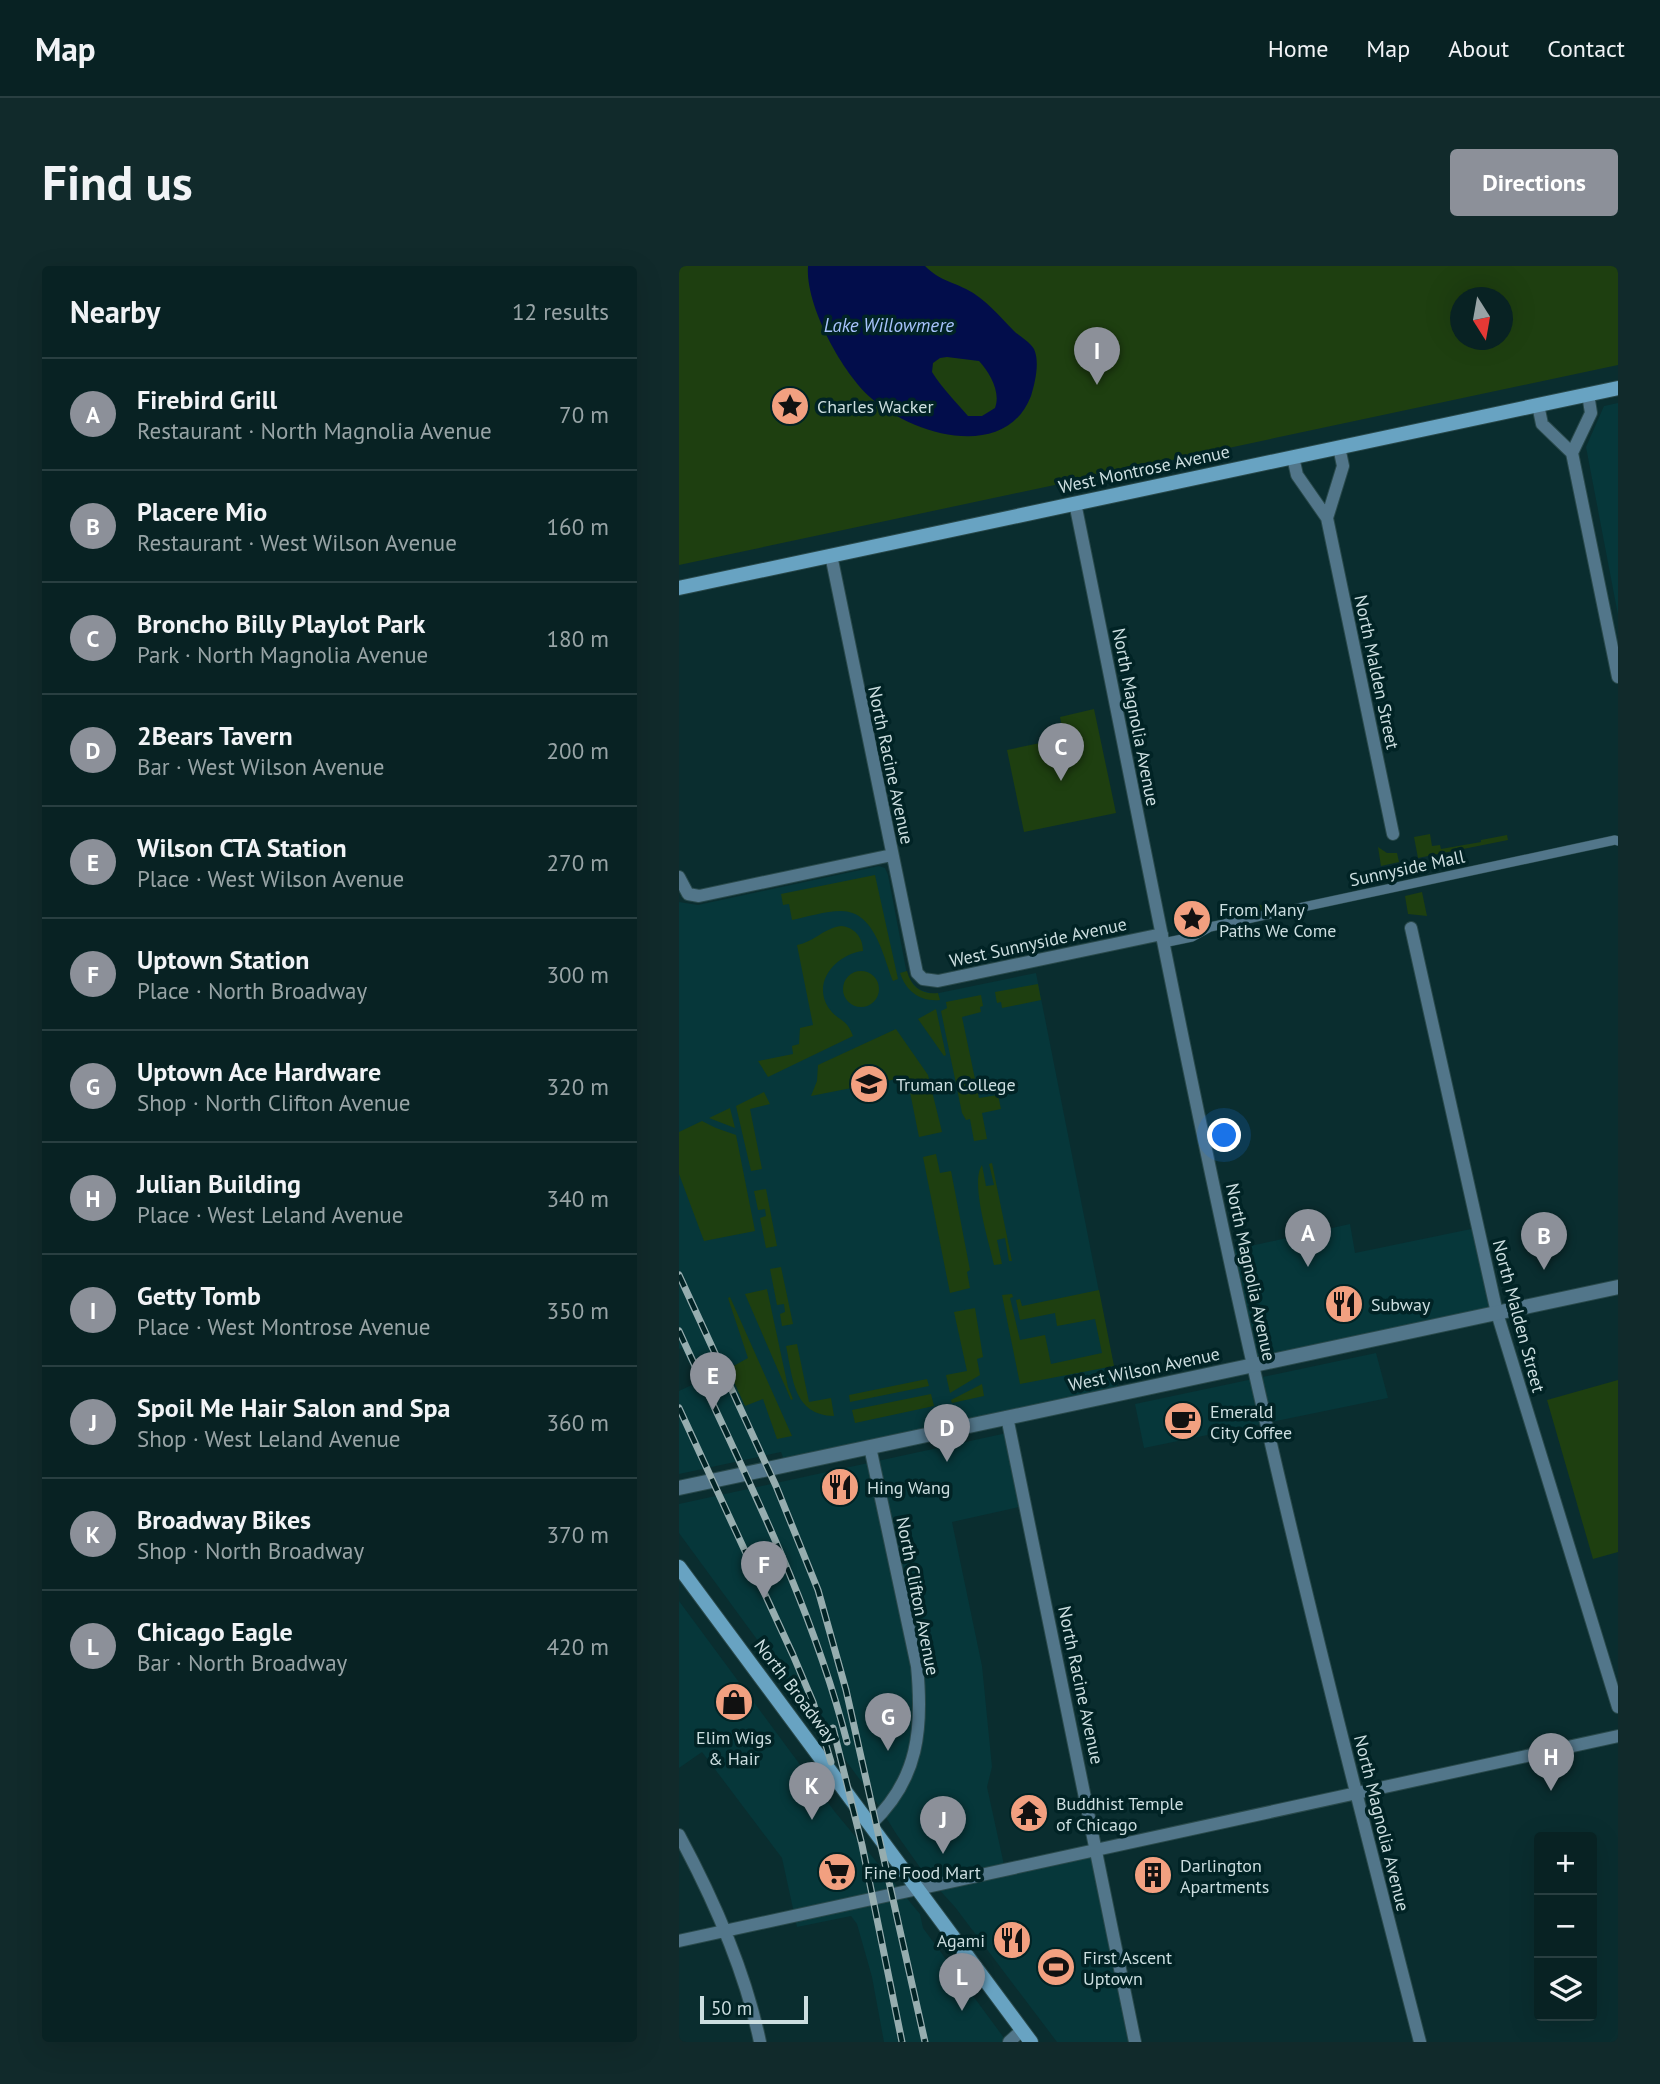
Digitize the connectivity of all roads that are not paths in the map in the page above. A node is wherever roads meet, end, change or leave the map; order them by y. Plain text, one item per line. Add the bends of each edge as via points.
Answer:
1 (1618, 388) edge
2 (1588, 394) junction
3 (1538, 405) junction
4 (1339, 447) junction
5 (1572, 453) junction
6 (1293, 457) junction
7 (1075, 503) junction
8 (1327, 518) junction
9 (831, 555) junction
10 (679, 587) edge
11 (1618, 677) edge
12 (1393, 834) dead end
13 (1618, 841) edge
14 (892, 855) junction
15 (679, 877) edge
16 (1411, 929) dead end
17 (1162, 938) junction
18 (923, 979) joint
19 (1618, 1287) edge
20 (1497, 1313) junction
21 (1253, 1365) junction
22 (1007, 1418) junction
23 (870, 1447) junction
24 (679, 1488) edge
25 (679, 1567) edge
26 (1618, 1707) edge
27 (1618, 1736) edge
28 (1356, 1794) junction
29 (871, 1824) junction
30 (679, 1835) edge
31 (1097, 1850) junction
32 (918, 1889) junction
33 (725, 1931) junction
34 (679, 1941) edge
35 (1026, 2036) edge
36 (760, 2042) edge
37 (1009, 2042) edge
38 (1135, 2042) edge
39 (1420, 2042) edge

1 - 2 main road, West Montrose Avenue
2 - 3 main road, West Montrose Avenue
2 - 5 street via 1591,413
3 - 4 main road, West Montrose Avenue
3 - 5 street via 1542,424
4 - 6 main road, West Montrose Avenue
4 - 8 street, North Malden Street via 1343,466
5 - 11 street
6 - 7 main road, West Montrose Avenue
6 - 8 street, North Malden Street via 1297,475
7 - 9 main road, West Montrose Avenue
7 - 17 street, North Magnolia Avenue
8 - 12 street, North Malden Street
9 - 10 main road, West Montrose Avenue
9 - 14 street, North Racine Avenue
13 - 17 street, Sunnyside Mall via 1221,924 1192,937
14 - 15 street via 699,896 688,894
14 - 18 street, North Racine Avenue via 914,967
16 - 20 street, North Malden Street
17 - 18 street, West Sunnyside Avenue via 938,981
17 - 21 street, North Magnolia Avenue
19 - 20 street, West Wilson Avenue
20 - 21 street, West Wilson Avenue
20 - 26 street, North Malden Street
21 - 22 street, West Wilson Avenue
21 - 28 street, North Magnolia Avenue
22 - 23 street, West Wilson Avenue
22 - 31 street, North Racine Avenue
23 - 24 street, West Wilson Avenue
23 - 29 street, North Clifton Avenue via 917,1666 920,1701 920,1728 908,1770
25 - 29 main road, North Broadway
27 - 28 street
28 - 31 street
28 - 39 street, North Magnolia Avenue
29 - 32 main road, North Broadway
30 - 33 street
31 - 32 street
31 - 38 street, North Racine Avenue
32 - 33 street
32 - 35 main road, North Broadway
33 - 34 street
33 - 36 street
35 - 37 street

